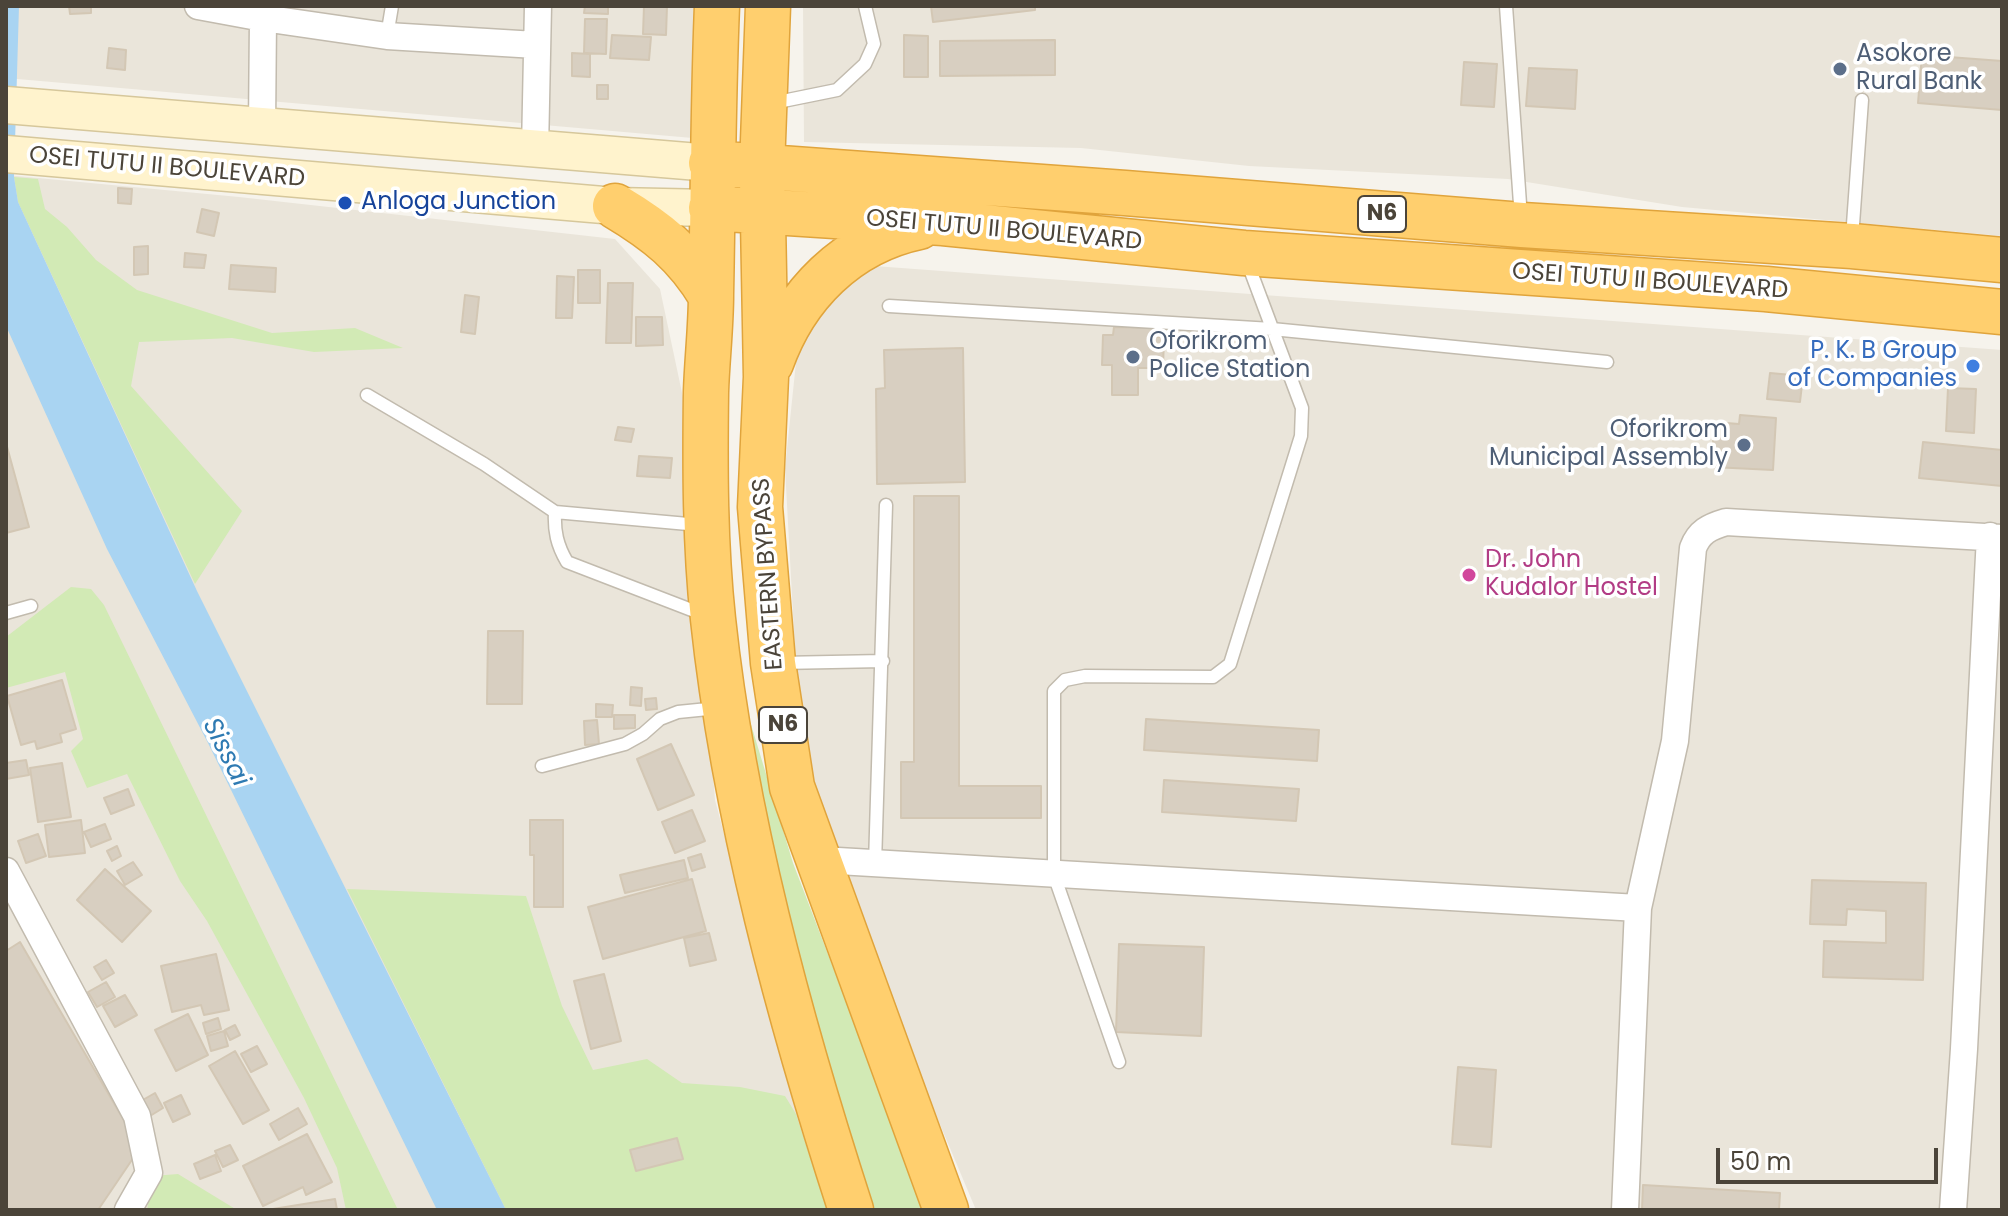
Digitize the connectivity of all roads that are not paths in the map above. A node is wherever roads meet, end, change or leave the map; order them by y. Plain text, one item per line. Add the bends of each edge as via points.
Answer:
1 (198, 6) edge
2 (392, 6) edge
3 (538, 6) edge
4 (717, 6) edge
5 (768, 6) edge
6 (865, 6) edge
7 (1506, 6) edge
8 (297, 14) edge
9 (263, 18) junction
10 (387, 36) junction
11 (536, 45) junction
12 (1862, 100) dead end
13 (6, 105) edge
14 (764, 105) junction
15 (262, 128) junction
16 (535, 150) junction
17 (6, 154) edge
18 (711, 163) junction
19 (762, 168) junction
20 (615, 206) junction
21 (711, 208) junction
22 (764, 213) junction
23 (943, 223) junction
24 (1522, 225) junction
25 (1852, 246) junction
26 (1244, 253) junction
27 (2002, 260) edge
28 (711, 296) junction
29 (889, 306) dead end
30 (2002, 312) edge
31 (1272, 329) junction
32 (1607, 362) dead end
33 (766, 377) junction
34 (367, 395) dead end
35 (886, 505) dead end
36 (555, 512) junction
37 (707, 526) junction
38 (1996, 537) edge
39 (31, 606) dead end
40 (6, 613) edge
41 (713, 618) junction
42 (883, 661) junction
43 (773, 663) junction
44 (725, 707) junction
45 (542, 766) dead end
46 (821, 860) junction
47 (875, 864) junction
48 (6, 871) edge
49 (1054, 875) junction
50 (1638, 908) junction
51 (1119, 1062) dead end
52 (128, 1210) edge
53 (851, 1210) edge
54 (946, 1210) edge
55 (1625, 1210) edge
56 (1953, 1210) edge

1 - 9 street
2 - 10 lane
3 - 11 street
4 - 18 highway
5 - 14 highway, EASTERN BYPASS
6 - 14 lane via 874,44 865,64 837,90
7 - 24 lane
8 - 9 street
8 - 10 street
9 - 15 street
10 - 11 street
11 - 16 street
12 - 25 lane
13 - 15 main road, OSEI TUTU II BOULEVARD
14 - 19 highway, EASTERN BYPASS
15 - 16 main road, OSEI TUTU II BOULEVARD
16 - 18 main road, OSEI TUTU II BOULEVARD
17 - 20 main road, OSEI TUTU II BOULEVARD
18 - 19 highway, OSEI TUTU II BOULEVARD / N6
18 - 21 highway, N6
19 - 22 highway, EASTERN BYPASS / N6
19 - 24 highway, OSEI TUTU II BOULEVARD / N6
20 - 21 main road, OSEI TUTU II BOULEVARD
20 - 28 highway via 671,245 696,270
21 - 22 highway, OSEI TUTU II BOULEVARD / N6
21 - 28 highway, N6
22 - 23 highway, OSEI TUTU II BOULEVARD / N6
22 - 33 highway, EASTERN BYPASS / N6
23 - 26 highway, OSEI TUTU II BOULEVARD / N6
23 - 33 highway via 902,231 864,248 830,272 801,302
24 - 25 highway, OSEI TUTU II BOULEVARD / N6
25 - 27 highway, OSEI TUTU II BOULEVARD / N6
26 - 30 highway, OSEI TUTU II BOULEVARD / N6 via 1766,289
26 - 31 lane
28 - 37 highway, N6
29 - 31 lane
31 - 32 lane
31 - 49 lane via 1302,408 1301,436 1230,664 1213,677 1085,676 1065,680 1054,691
33 - 43 highway, EASTERN BYPASS / N6 via 760,507
34 - 36 lane
35 - 42 lane
36 - 37 lane
36 - 41 lane via 557,539 567,562
37 - 41 highway, N6
38 - 50 street via 1726,522 1698,536 1675,741
38 - 56 street
39 - 40 lane
41 - 44 highway, N6
42 - 43 lane
42 - 47 lane
43 - 46 highway, EASTERN BYPASS / N6 via 792,787
44 - 45 lane via 678,712 625,744
44 - 53 highway, N6 via 762,892
46 - 47 street
46 - 54 highway, EASTERN BYPASS / N6
47 - 49 street
48 - 52 street via 137,1116 149,1173
49 - 50 street
49 - 51 lane
50 - 55 street

